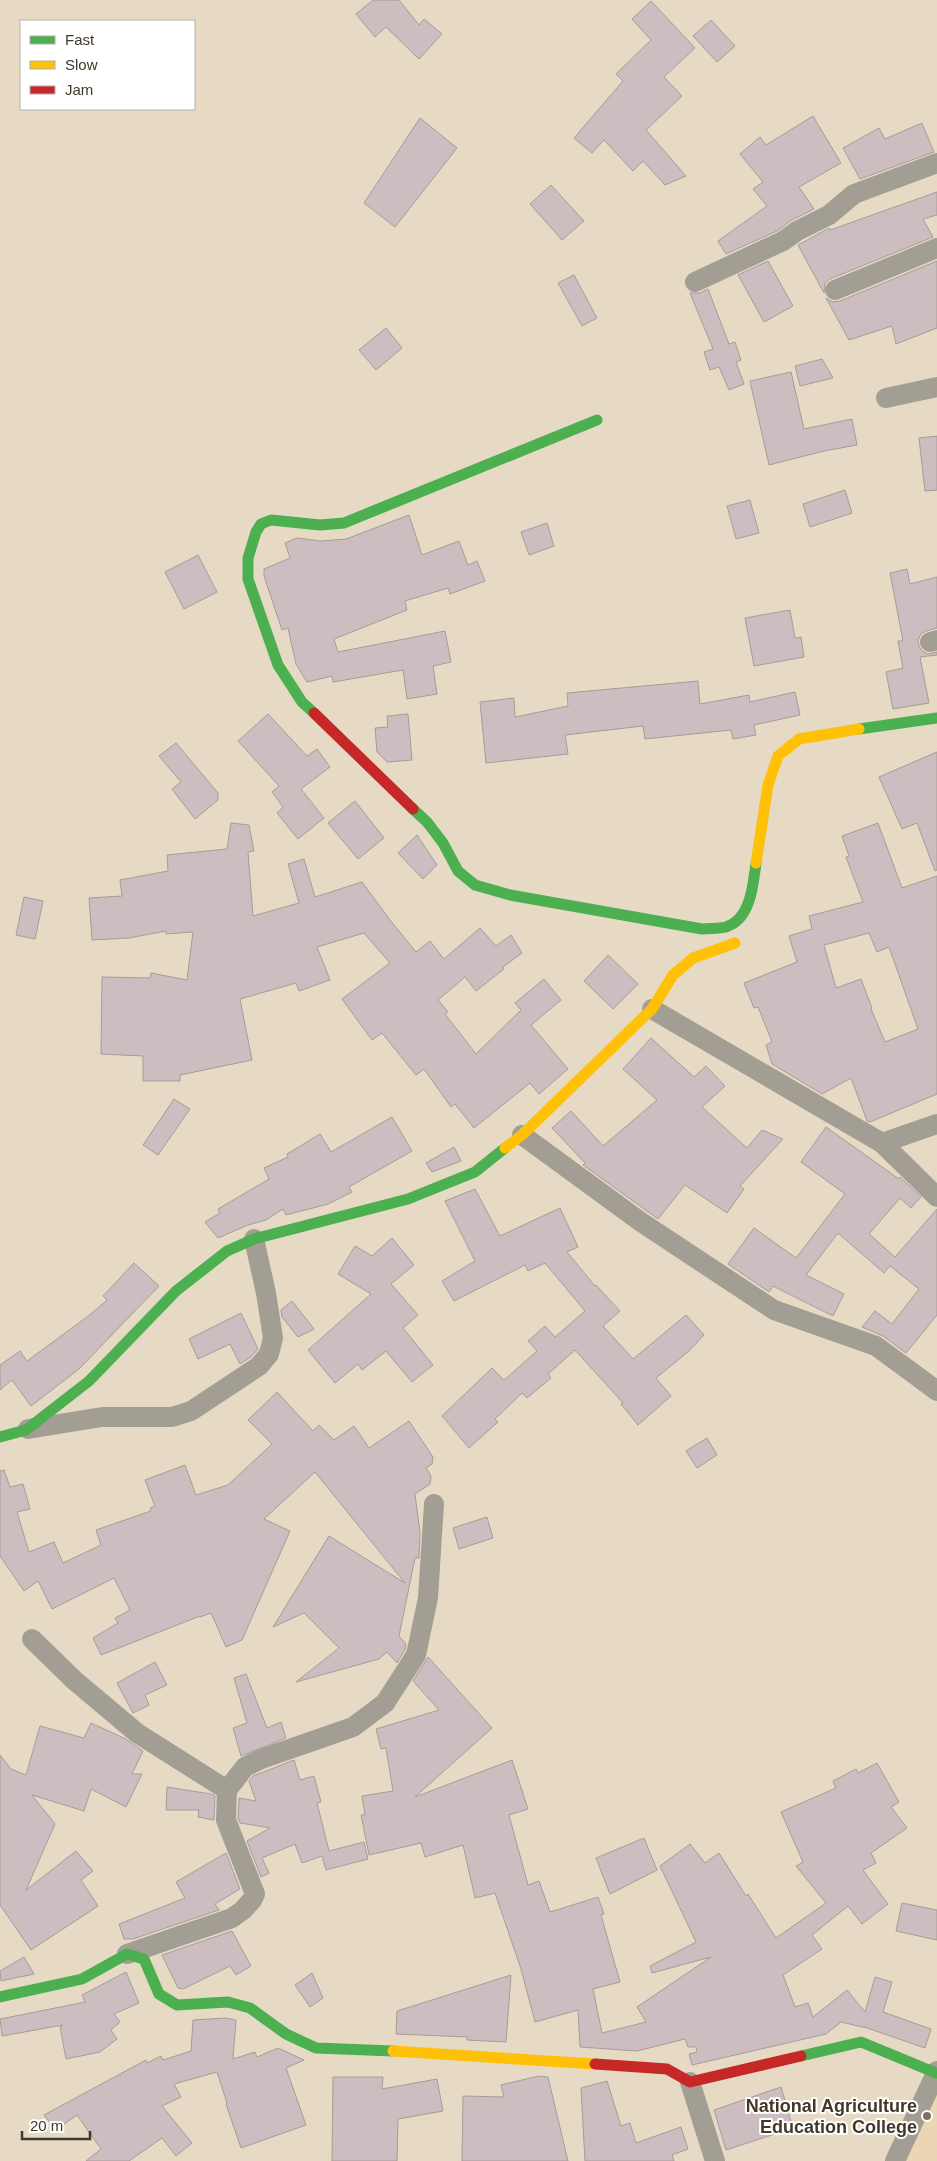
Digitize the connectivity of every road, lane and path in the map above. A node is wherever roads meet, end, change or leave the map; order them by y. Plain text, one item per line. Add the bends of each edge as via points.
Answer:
1 (937, 163) edge
2 (937, 248) edge
3 (694, 282) dead end
4 (835, 290) dead end
5 (937, 387) edge
6 (886, 398) dead end
7 (597, 420) dead end
8 (937, 718) edge
9 (735, 943) dead end
10 (652, 1009) junction
11 (937, 1124) edge
12 (522, 1135) junction
13 (882, 1143) junction
14 (937, 1196) edge
15 (254, 1239) junction
16 (937, 1391) edge
17 (26, 1430) junction
18 (0, 1437) edge
19 (434, 1504) dead end
20 (32, 1638) dead end
21 (227, 1790) junction
22 (127, 1954) junction
23 (0, 1997) edge
24 (937, 2072) edge
25 (690, 2082) junction
26 (715, 2161) edge
27 (895, 2161) edge

1 - 3 street via 854,194 829,215 783,241
2 - 4 street
5 - 6 street
7 - 8 street via 344,522 320,525 271,520 261,524 256,532 248,558 248,579 278,666 302,702 427,822 458,871 475,885 510,895 702,929 726,927 741,917 751,896 768,785 778,756 799,739
9 - 10 street via 693,958 672,974
10 - 12 street
10 - 13 street
11 - 13 street
12 - 15 street via 475,1172 408,1199
12 - 16 street via 641,1222 774,1310 876,1346
13 - 14 street
15 - 17 street via 227,1251 176,1291 89,1381
15 - 17 street via 273,1338 269,1354 259,1366 191,1411 172,1418 102,1416
17 - 18 street
19 - 21 street via 428,1598 416,1655 385,1703 353,1727 245,1767
20 - 21 street via 74,1680 137,1733
21 - 22 street via 226,1820 254,1894 252,1900 232,1918
22 - 23 street via 82,1979
22 - 25 street via 144,1960 159,1994 177,2005 228,2002 250,2008 286,2034 316,2048 667,2069
24 - 25 street via 861,2042
24 - 27 street
25 - 26 street

